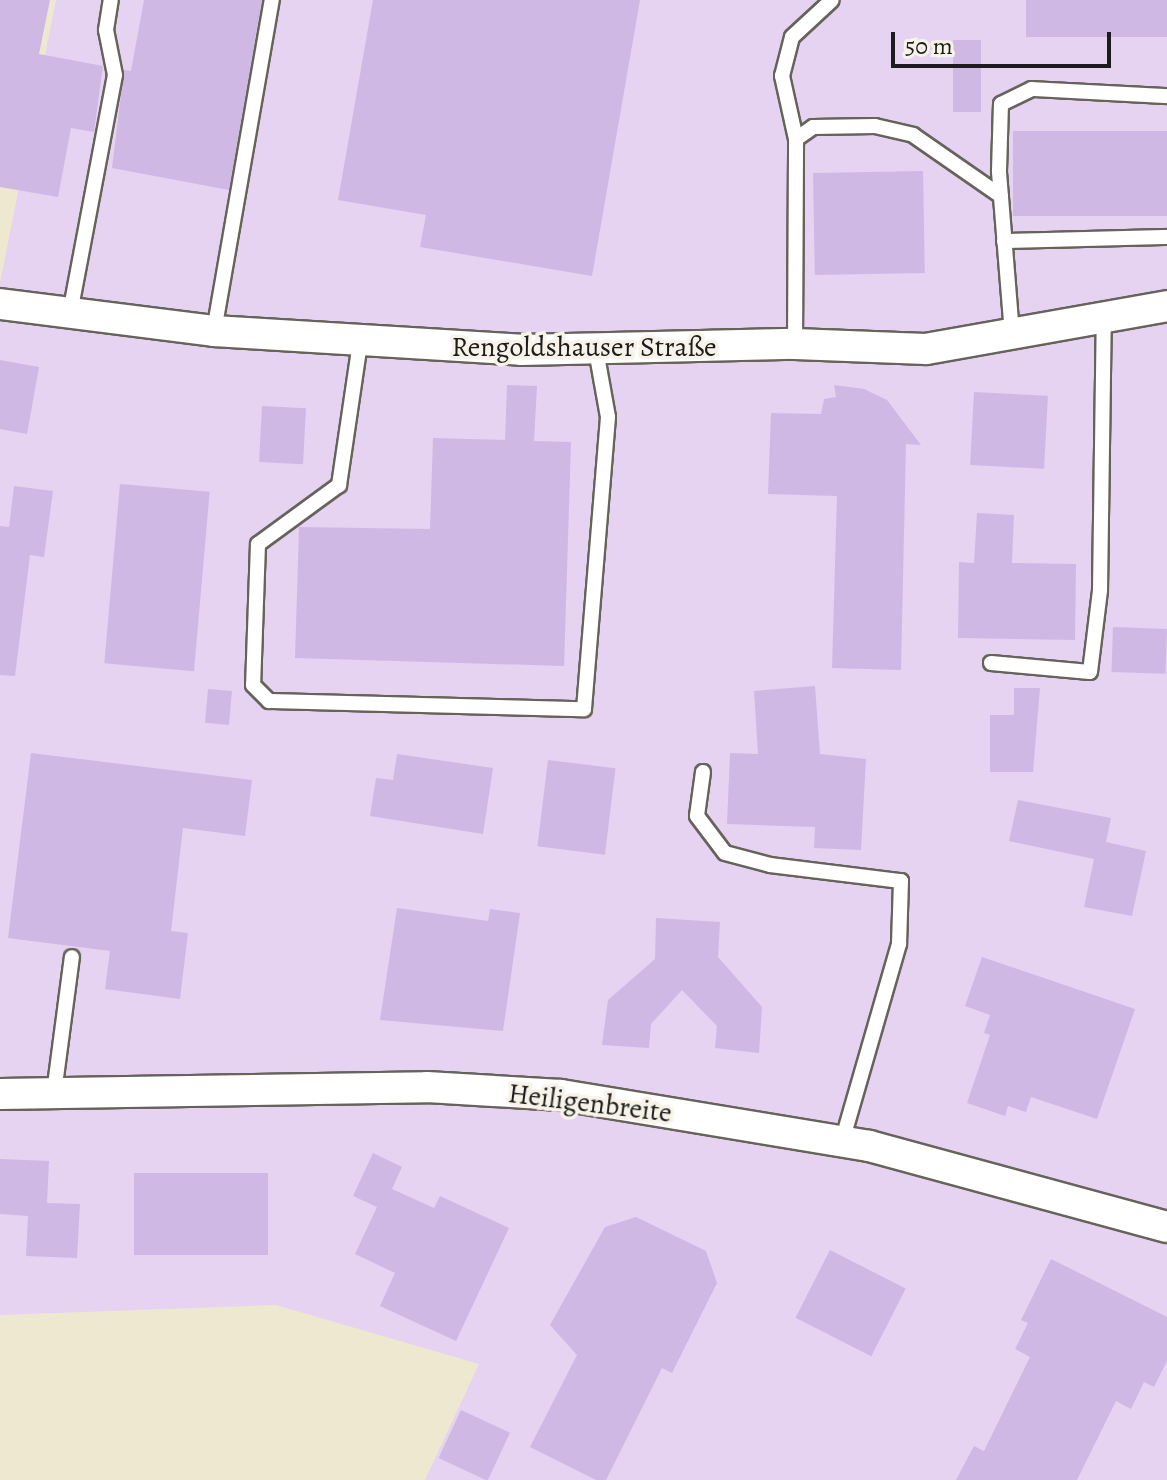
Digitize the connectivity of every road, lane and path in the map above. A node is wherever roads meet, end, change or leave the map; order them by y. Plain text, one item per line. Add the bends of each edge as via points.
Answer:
1 (111, 0) edge
2 (272, 0) edge
3 (832, 0) edge
4 (1167, 96) edge
5 (796, 139) junction
6 (1001, 196) junction
7 (1167, 237) edge
8 (1004, 241) junction
9 (0, 304) edge
10 (1167, 306) edge
11 (70, 313) junction
12 (1104, 317) junction
13 (214, 331) junction
14 (1012, 334) junction
15 (360, 343) junction
16 (795, 344) junction
17 (596, 350) junction
18 (991, 663) dead end
19 (703, 772) dead end
20 (72, 957) dead end
21 (54, 1093) junction
22 (0, 1094) edge
23 (842, 1143) junction
24 (1167, 1227) edge

1 - 11 lane via 106,30 115,75
2 - 13 lane
3 - 5 lane via 792,37 782,76
4 - 6 lane via 1032,89 1001,104
5 - 6 lane via 813,127 875,126 913,135
5 - 16 lane
6 - 8 lane
7 - 8 lane
8 - 14 lane
9 - 11 street, Rengoldshauser Straße
10 - 12 street, Rengoldshauser Straße
11 - 13 street, Rengoldshauser Straße
12 - 14 street, Rengoldshauser Straße
12 - 18 lane via 1100,590 1090,672
13 - 15 street, Rengoldshauser Straße
14 - 16 street, Rengoldshauser Straße via 926,349
15 - 17 street, Rengoldshauser Straße
15 - 17 lane via 339,485 258,544 253,685 269,701 584,709 608,417
16 - 17 street, Rengoldshauser Straße
19 - 23 lane via 697,816 725,853 770,865 901,881 899,944
20 - 21 lane
21 - 22 street, Heiligenbreite
21 - 23 street, Heiligenbreite via 427,1087 561,1095
23 - 24 street, Heiligenbreite

